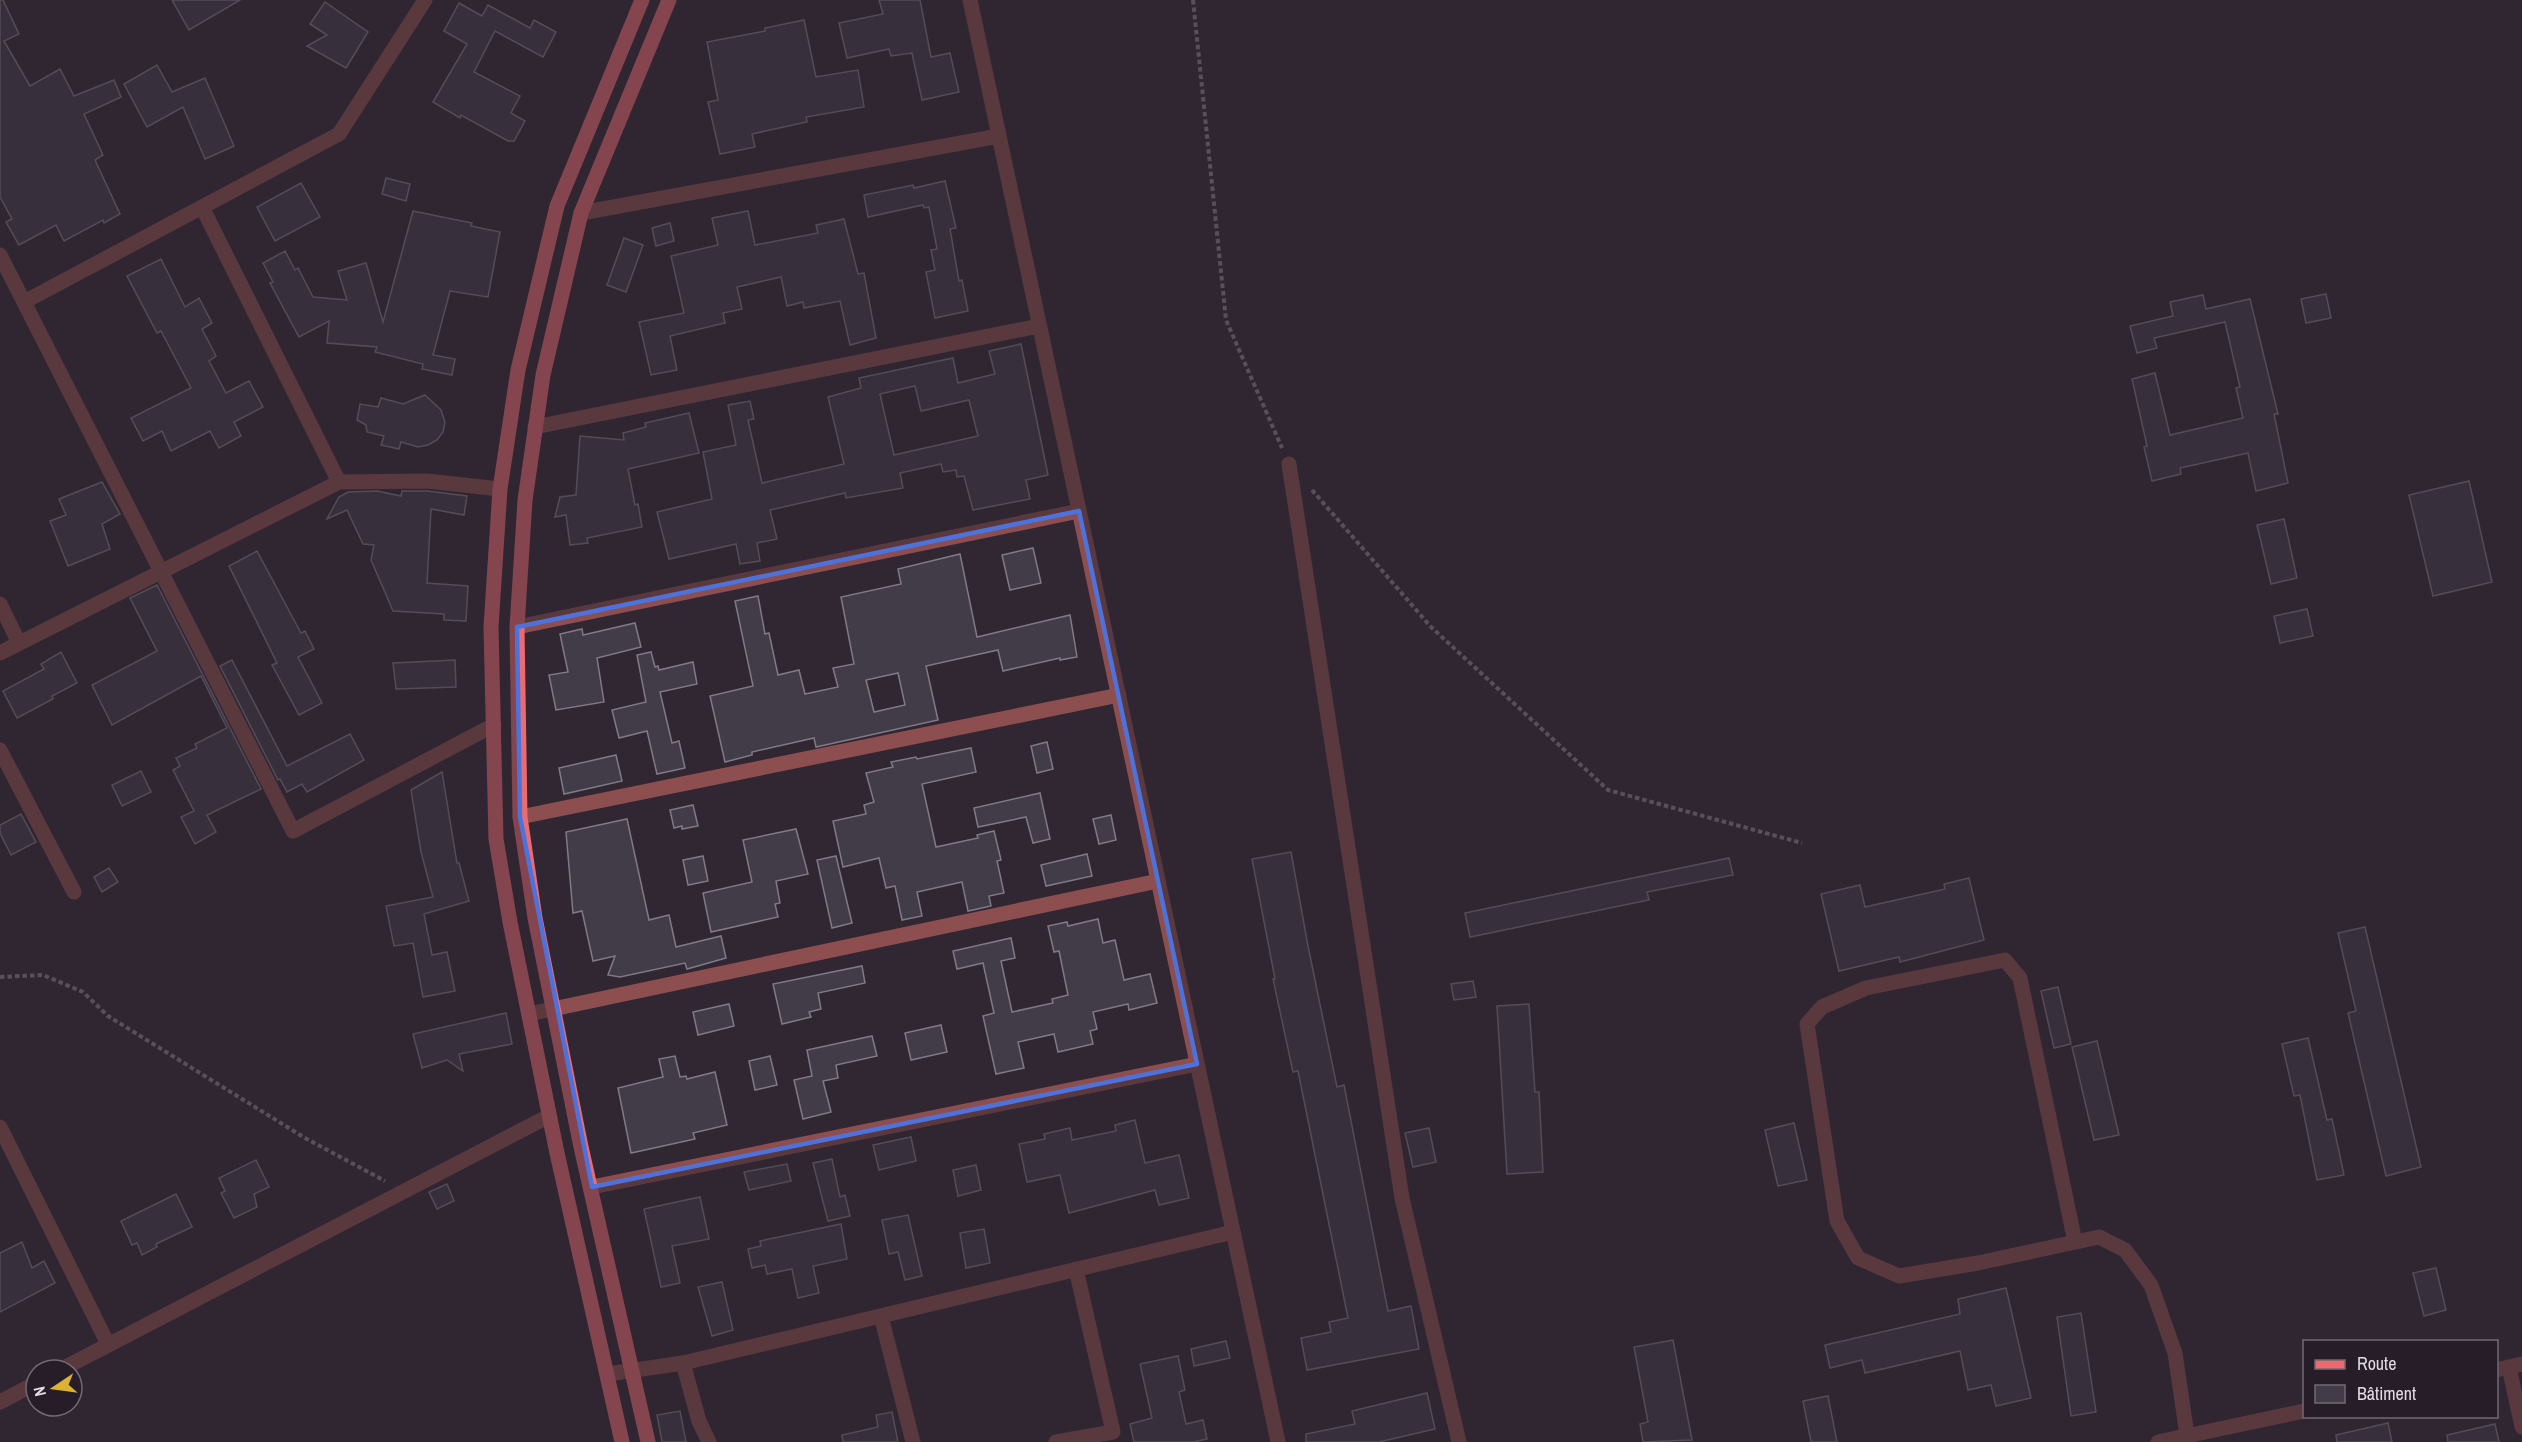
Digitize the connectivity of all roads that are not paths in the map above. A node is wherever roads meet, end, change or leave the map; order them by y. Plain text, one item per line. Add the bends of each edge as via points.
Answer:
1 (425, 0) edge
2 (642, 0) edge
3 (669, 0) edge
4 (970, 0) edge
5 (999, 136) junction
6 (202, 207) junction
7 (581, 213) junction
8 (0, 255) edge
9 (24, 302) junction
10 (1040, 326) junction
11 (535, 427) junction
12 (1289, 464) road end
13 (339, 482) junction
14 (500, 489) junction
15 (1079, 511) junction
16 (162, 572) junction
17 (0, 604) edge
18 (516, 627) junction
19 (19, 643) junction
20 (0, 653) edge
21 (1119, 695) junction
22 (494, 725) junction
23 (0, 750) edge
24 (520, 817) junction
25 (1158, 880) junction
26 (74, 892) dead end
27 (554, 1010) junction
28 (529, 1014) junction
29 (1197, 1064) junction
30 (549, 1116) junction
31 (0, 1127) edge
32 (592, 1187) junction
33 (1233, 1232) junction
34 (2075, 1242) dead end
35 (1076, 1269) junction
36 (880, 1316) junction
37 (108, 1344) junction
38 (82, 1358) edge
39 (684, 1363) junction
40 (2509, 1367) edge
41 (633, 1371) junction
42 (608, 1374) junction
43 (24, 1389) edge
44 (0, 1402) edge
45 (2303, 1411) edge
46 (2522, 1427) edge
47 (2187, 1439) edge
48 (622, 1442) edge
49 (648, 1442) edge
50 (709, 1442) edge
51 (913, 1442) edge
52 (1056, 1442) edge
53 (1278, 1442) edge
54 (1459, 1442) edge
55 (2158, 1442) edge

1 - 6 street via 339,134
2 - 14 main road via 557,206 518,370
3 - 7 main road
4 - 5 street
5 - 7 street
5 - 10 street
6 - 9 street
6 - 13 street
7 - 11 main road via 543,375
8 - 9 street
9 - 16 street
10 - 11 street
10 - 15 street
11 - 18 main road via 525,500
12 - 54 street via 1402,1198
13 - 14 street via 427,481
13 - 16 street
14 - 22 main road via 491,627
15 - 18 street
15 - 21 street
16 - 19 street
16 - 22 street via 293,831
17 - 19 street
18 - 24 main road
19 - 20 street
21 - 24 street
21 - 25 street
22 - 28 main road via 496,839
23 - 26 street
24 - 27 main road
25 - 27 street
25 - 29 street
27 - 28 street
27 - 32 main road
28 - 30 main road
29 - 32 street
29 - 33 street
30 - 37 street
30 - 42 main road
31 - 37 street
32 - 41 main road
33 - 35 street
33 - 53 street
34 - 47 street via 2020,978 2005,960 1866,988 1822,1007 1807,1024 1837,1221 1858,1258 1899,1276 1978,1263 2099,1237 2125,1250 2151,1285 2175,1353
35 - 36 street
35 - 52 street via 1113,1432
36 - 39 street
36 - 51 street
37 - 38 street
39 - 41 street
39 - 50 street via 699,1422
40 - 46 street
41 - 42 street
41 - 49 main road
42 - 48 main road
43 - 44 street
45 - 47 street
47 - 55 street

